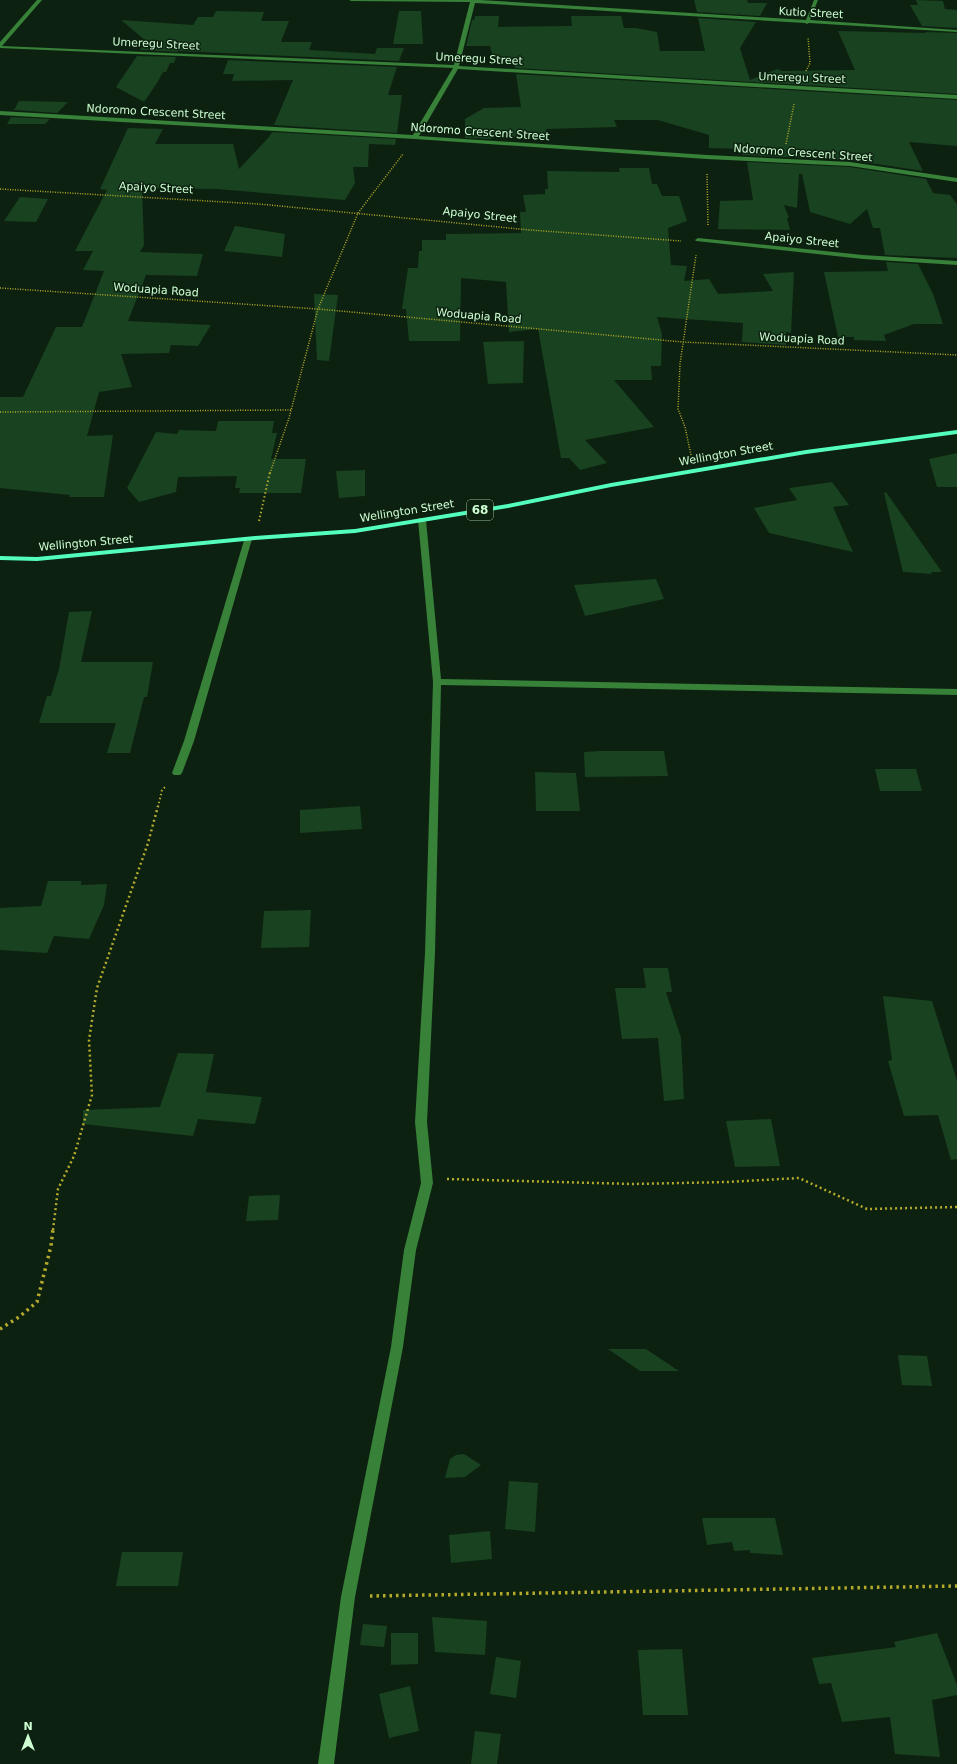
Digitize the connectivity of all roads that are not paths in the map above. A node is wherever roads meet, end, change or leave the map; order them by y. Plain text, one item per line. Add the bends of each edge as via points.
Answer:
1 (40, 0) edge
2 (352, 0) edge
3 (816, 0) edge
4 (473, 1) edge
5 (807, 23) junction
6 (957, 31) edge
7 (0, 46) edge
8 (456, 68) junction
9 (957, 97) edge
10 (0, 112) edge
11 (415, 137) junction
12 (957, 180) edge
13 (698, 240) road end
14 (957, 263) edge
15 (957, 432) edge
16 (422, 520) junction
17 (252, 538) junction
18 (0, 558) edge
19 (437, 682) junction
20 (957, 692) edge
21 (177, 773) road end
22 (326, 1764) edge

1 - 7 street
2 - 4 street, Kutio Street
3 - 5 street
4 - 5 street, Kutio Street
4 - 8 street
5 - 6 street, Kutio Street
7 - 8 street, Umeregu Street
8 - 9 street, Umeregu Street
8 - 11 street
10 - 11 street, Ndoromo Crescent Street
11 - 12 street, Ndoromo Crescent Street via 850,164
13 - 14 street, Apaiyo Street via 863,257
15 - 16 main road, Wellington Street / 68 via 806,452
16 - 17 main road, Wellington Street / 68 via 355,531
16 - 19 street
17 - 18 main road, Wellington Street / 68 via 37,559
17 - 21 street
19 - 20 street
19 - 22 street via 430,953 421,1122 427,1183 410,1250 396,1347 348,1597

